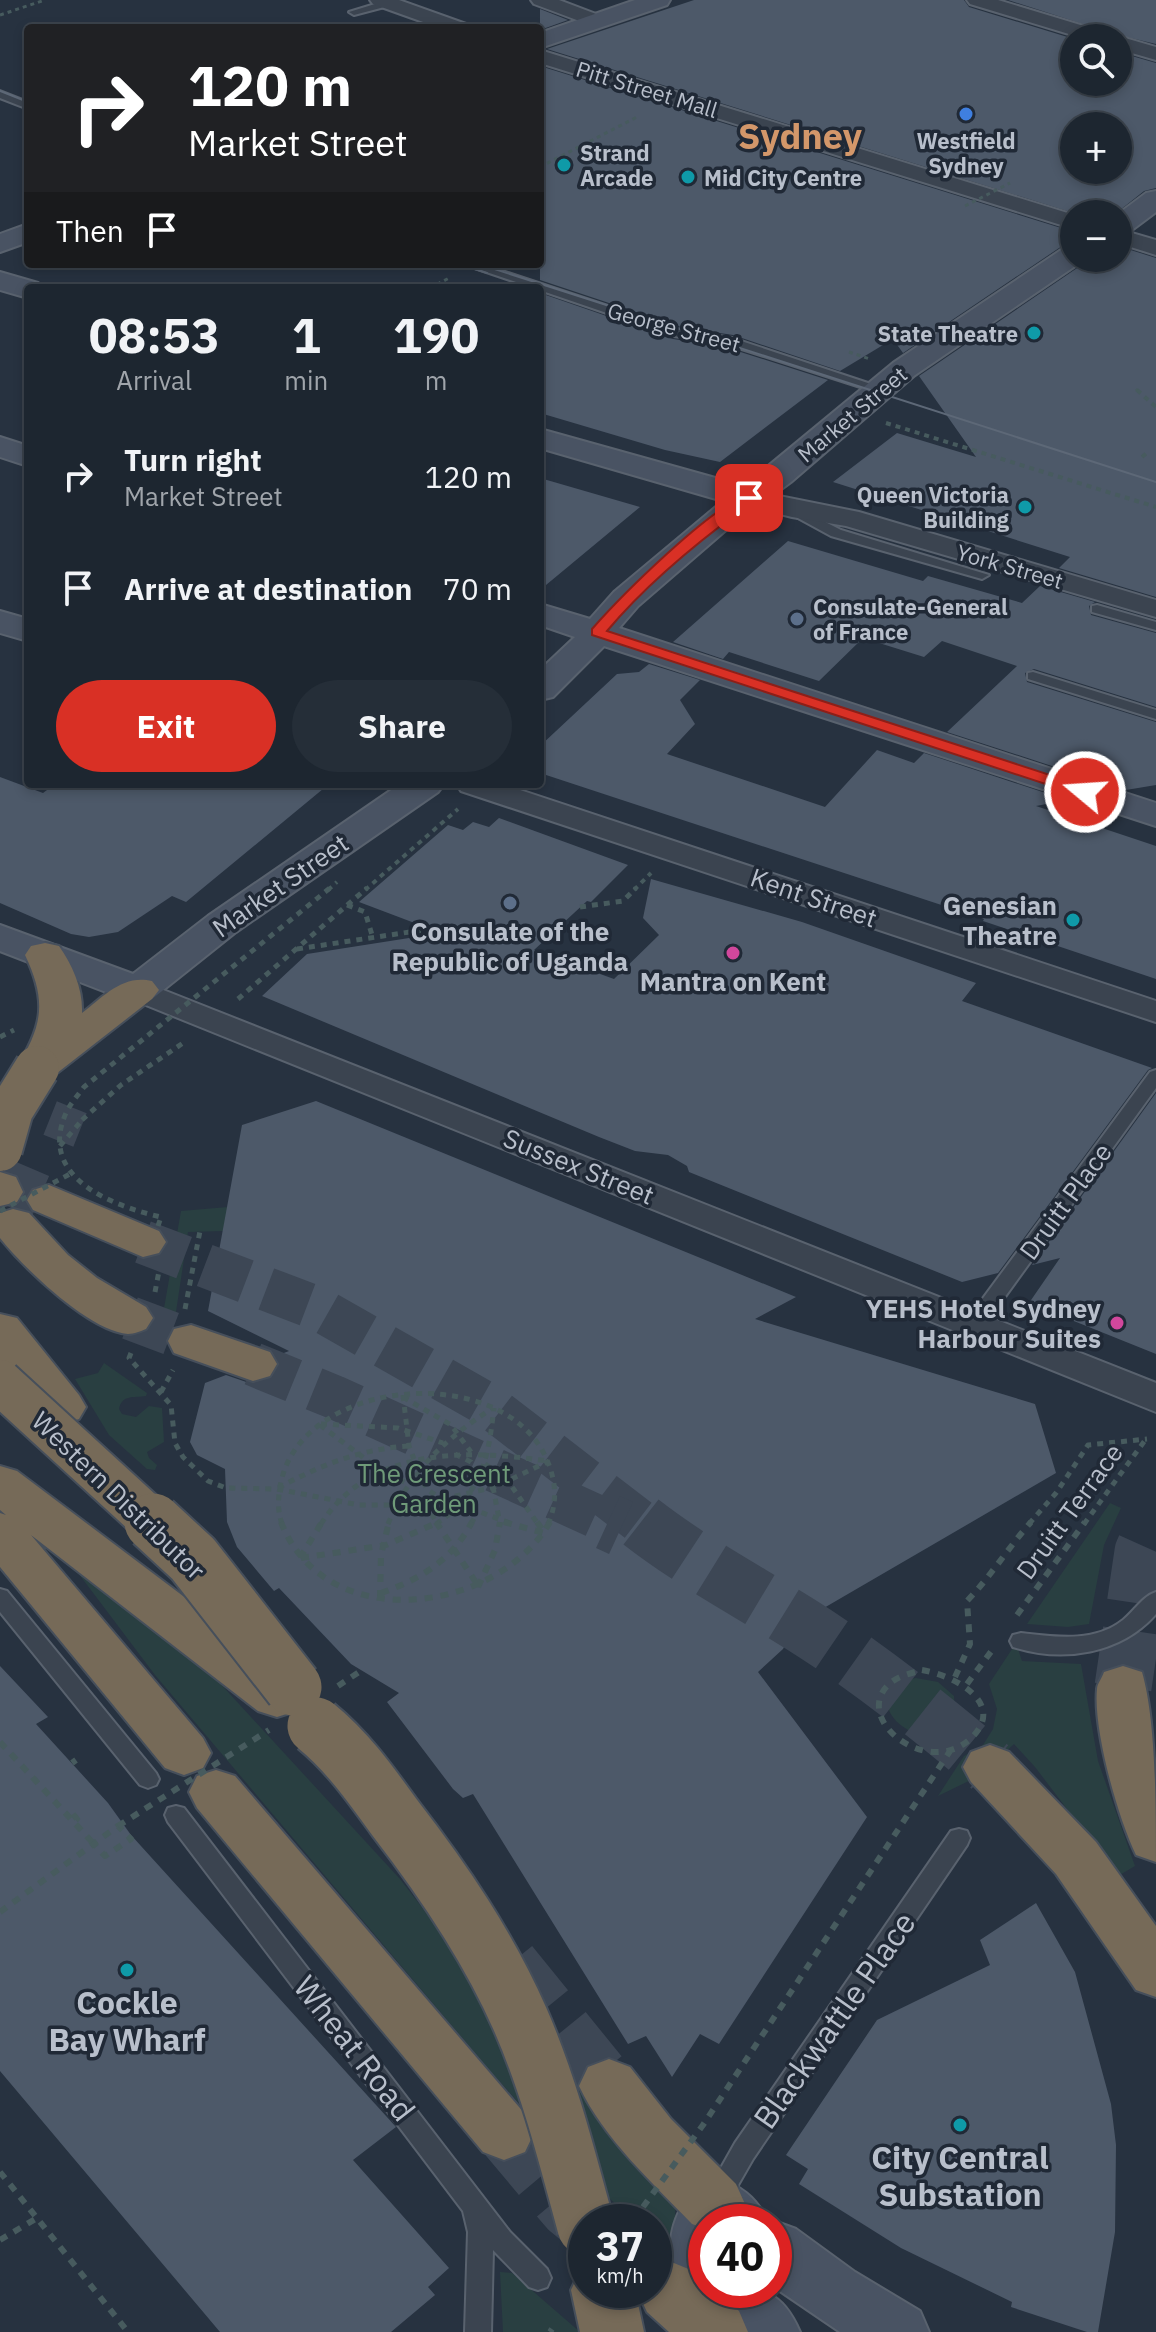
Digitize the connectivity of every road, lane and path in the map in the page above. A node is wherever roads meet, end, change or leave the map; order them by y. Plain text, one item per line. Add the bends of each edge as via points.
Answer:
1 (45, 0) edge
2 (541, 0) edge
3 (658, 0) edge
4 (977, 0) edge
5 (384, 1) edge
6 (354, 12) dead end
7 (0, 15) edge
8 (597, 21) junction
9 (448, 24) edge
10 (1060, 25) edge
11 (544, 40) edge
12 (1132, 46) edge
13 (1156, 54) edge
14 (544, 57) edge
15 (0, 94) edge
16 (24, 104) edge
17 (639, 115) dead end
18 (544, 165) edge
19 (1010, 183) dead end
20 (1156, 199) edge
21 (965, 206) dead end
22 (1132, 217) edge
23 (1060, 218) edge
24 (24, 234) edge
25 (1132, 240) edge
26 (0, 244) edge
27 (1156, 248) edge
28 (1060, 263) edge
29 (464, 268) edge
30 (0, 281) edge
31 (437, 284) edge
32 (517, 284) edge
33 (24, 288) edge
34 (544, 292) edge
35 (840, 349) dead end
36 (849, 349) dead end
37 (880, 389) junction
38 (1136, 389) dead end
39 (1156, 407) edge
40 (885, 423) dead end
41 (544, 439) edge
42 (0, 447) edge
43 (1148, 452) dead end
44 (24, 455) edge
45 (1142, 457) dead end
46 (749, 498) junction
47 (1156, 507) edge
48 (792, 509) junction
49 (982, 575) dead end
50 (1097, 609) dead end
51 (1156, 609) edge
52 (544, 615) edge
53 (0, 621) edge
54 (1156, 626) edge
55 (24, 630) edge
56 (598, 632) junction
57 (1033, 676) dead end
58 (544, 685) edge
59 (1156, 715) edge
60 (419, 788) edge
61 (465, 796) edge
62 (1155, 813) edge
63 (656, 868) dead end
64 (337, 882) dead end
65 (347, 905) junction
66 (580, 907) dead end
67 (222, 924) junction
68 (436, 928) dead end
69 (0, 937) edge
70 (373, 938) junction
71 (296, 949) junction
72 (45, 955) junction
73 (138, 990) junction
74 (237, 1000) dead end
75 (1156, 1012) edge
76 (173, 1051) dead end
77 (37, 1068) junction
78 (1156, 1076) edge
79 (60, 1146) junction
80 (0, 1149) edge
81 (22, 1198) edge
82 (200, 1231) dead end
83 (155, 1239) junction
84 (139, 1321) junction
85 (974, 1325) junction
86 (187, 1329) joint
87 (0, 1330) edge
88 (253, 1364) tunnel mouth
89 (0, 1382) edge
90 (403, 1395) junction
91 (1156, 1398) edge
92 (62, 1407) dead end
93 (494, 1408) junction
94 (320, 1425) junction
95 (407, 1428) junction
96 (458, 1431) junction
97 (443, 1443) junction
98 (409, 1446) junction
99 (354, 1452) junction
100 (471, 1452) junction
101 (489, 1452) junction
102 (453, 1453) junction
103 (431, 1456) junction
104 (414, 1459) junction
105 (549, 1461) junction
106 (485, 1464) junction
107 (383, 1471) junction
108 (416, 1472) junction
109 (480, 1476) junction
110 (508, 1481) junction
111 (0, 1484) edge
112 (408, 1484) junction
113 (493, 1487) junction
114 (277, 1489) junction
115 (470, 1494) junction
116 (444, 1500) junction
117 (338, 1502) junction
118 (426, 1503) junction
119 (459, 1504) junction
120 (395, 1506) junction
121 (477, 1513) junction
122 (500, 1521) junction
123 (436, 1523) junction
124 (0, 1532) edge
125 (545, 1533) junction
126 (382, 1549) junction
127 (454, 1552) junction
128 (300, 1558) junction
129 (477, 1585) junction
130 (380, 1596) junction
131 (0, 1597) edge
132 (1156, 1600) edge
133 (1016, 1632) joint
134 (994, 1648) dead end
135 (362, 1670) dead end
136 (955, 1677) junction
137 (967, 1684) junction
138 (1123, 1687) tunnel mouth
139 (307, 1712) junction
140 (0, 1742) edge
141 (970, 1759) junction
142 (181, 1785) junction
143 (1148, 1819) edge
144 (118, 1826) junction
145 (959, 1838) dead end
146 (93, 1843) junction
147 (0, 1912) edge
148 (1156, 1972) edge
149 (609, 2086) tunnel mouth
150 (504, 2133) tunnel mouth
151 (0, 2172) edge
152 (580, 2204) edge
153 (645, 2204) edge
154 (716, 2204) edge
155 (728, 2204) edge
156 (476, 2207) junction
157 (37, 2218) junction
158 (0, 2240) edge
159 (792, 2263) edge
160 (538, 2278) dead end
161 (589, 2308) edge
162 (708, 2308) edge
163 (738, 2308) edge
164 (571, 2331) edge
165 (128, 2332) edge
166 (478, 2332) edge
167 (716, 2332) edge
168 (768, 2332) edge
169 (897, 2332) edge

1 - 7 path
2 - 8 street
3 - 8 street
4 - 10 street
5 - 6 lane
5 - 9 street
8 - 11 street
12 - 13 street
14 - 23 street, Pitt Street Mall
15 - 16 lane
17 - 18 path
19 - 21 path, bridge
20 - 22 street
24 - 26 street
25 - 27 street
28 - 37 street, Market Street
29 - 31 path
29 - 32 lane, George Street
30 - 33 street
34 - 37 lane, George Street via 678,333 728,341
35 - 36 path
37 - 46 street, Market Street
38 - 39 path
40 - 47 path
41 - 46 street, York Street
42 - 44 street
43 - 45 path
46 - 48 street, York Street
46 - 56 street, Market Street via 626,599
48 - 49 lane via 836,533
48 - 51 street, York Street via 849,518
50 - 54 lane
52 - 56 street
53 - 55 street
56 - 58 street, Market Street
56 - 62 street
57 - 59 lane
60 - 67 street, Market Street
61 - 65 path
61 - 75 street, Kent Street
63 - 66 path via 623,901
64 - 79 path, bridge via 84,1087 64,1116
65 - 70 path via 365,912
65 - 71 path
67 - 72 street via 105,963
67 - 73 street, Market Street
68 - 70 path
69 - 72 street, Sussex Street
70 - 71 path
71 - 74 path
72 - 73 street, Sussex Street
72 - 77 highway via 60,983 64,1005 57,1034
73 - 77 highway
73 - 85 street, Sussex Street
76 - 79 path, bridge via 121,1085
77 - 80 highway, bridge via 11,1110
78 - 85 lane, Druitt Place
79 - 81 path, bridge via 61,1157
81 - 81 path, bridge
81 - 83 highway
81 - 83 path, bridge via 88,1191 110,1204 161,1217
81 - 84 highway via 44,1262 92,1299
82 - 86 path
83 - 84 path
84 - 114 path via 129,1358 171,1405 175,1443 183,1457 208,1481 226,1488
85 - 91 street, Sussex Street
86 - 88 highway
87 - 92 highway
89 - 139 highway, Western Distributor, bridge via 193,1559
90 - 93 path via 450,1396
90 - 94 path via 355,1406
90 - 95 path
90 - 96 path
93 - 96 path
93 - 101 path
93 - 105 path via 534,1437
94 - 95 path
94 - 99 path
94 - 114 path via 287,1462
95 - 97 path
95 - 98 path
96 - 97 path
96 - 100 path
97 - 103 path
98 - 99 path
98 - 104 path
99 - 107 path
99 - 114 path
100 - 101 path
100 - 102 path
101 - 105 path
101 - 106 path
102 - 103 path
102 - 109 path via 471,1462
103 - 104 path
103 - 108 path
104 - 107 path
105 - 110 path
105 - 125 path via 556,1481 555,1507
106 - 109 path
106 - 110 path
107 - 112 path
107 - 117 path
108 - 112 path
108 - 116 path via 428,1490
109 - 115 path
110 - 113 path
110 - 125 path
111 - 139 highway
112 - 120 path
113 - 115 path
113 - 122 path
114 - 117 path
114 - 128 path via 277,1513
115 - 116 path
115 - 119 path
116 - 118 path
117 - 120 path
117 - 128 path
118 - 120 path
118 - 123 path
119 - 121 path
119 - 123 path
120 - 126 path
121 - 122 path
121 - 127 path
122 - 125 path
122 - 129 path via 496,1546
123 - 126 path
123 - 127 path
124 - 142 highway
125 - 129 path via 505,1574
126 - 128 path
126 - 130 path
127 - 129 path
127 - 130 path via 421,1577
128 - 130 path via 332,1582
129 - 130 path via 437,1598
131 - 142 lane, Wheat Road
132 - 133 lane via 1138,1623 1088,1646 1061,1647
133 - 136 path, Druitt Terrace via 1147,1439 1088,1445 994,1573 967,1601 970,1644
134 - 137 path
135 - 139 path, bridge
136 - 137 path
136 - 141 path via 930,1671 906,1673 891,1681 878,1704 879,1719 887,1732 915,1750
137 - 141 path via 981,1707 976,1733 965,1744
138 - 143 highway via 1128,1742
139 - 144 path, bridge
139 - 152 highway, Western Distributor, bridge via 419,1847 475,1937 519,2018 556,2117
140 - 146 path, bridge
141 - 148 highway via 1076,1858
141 - 153 path, bridge
142 - 150 highway
142 - 156 lane, Wheat Road
144 - 146 path
144 - 146 path via 131,1839 105,1856
145 - 155 lane, Blackwattle Place via 744,2151
146 - 147 path
149 - 154 highway via 650,2138
151 - 157 path
156 - 160 lane, Wheat Road
156 - 166 lane via 481,2232
157 - 158 path
157 - 165 path
159 - 169 street
161 - 164 highway
162 - 167 highway
163 - 168 street

